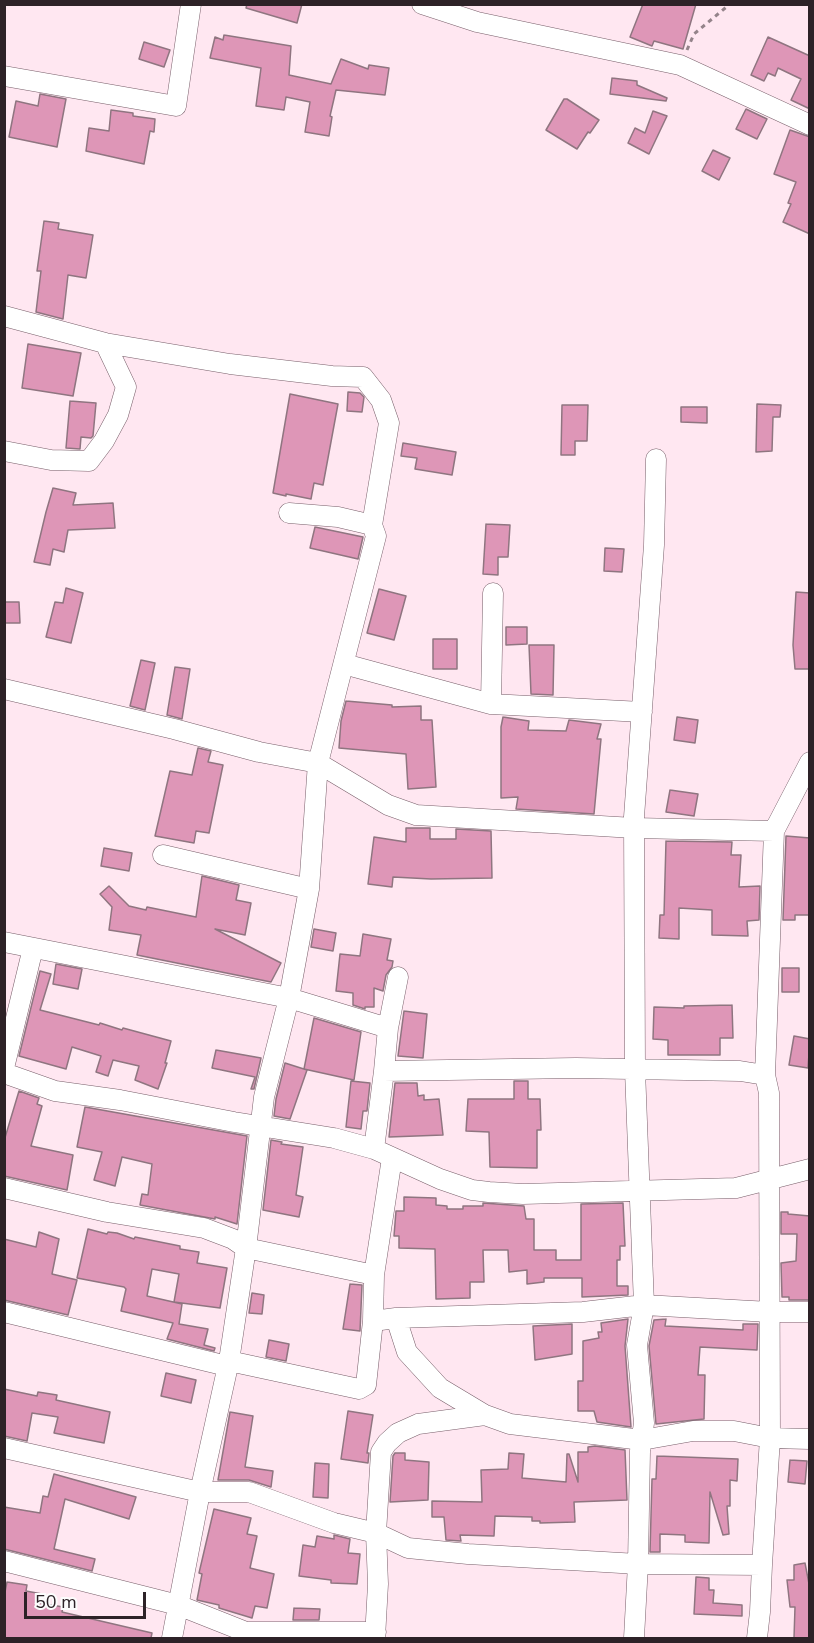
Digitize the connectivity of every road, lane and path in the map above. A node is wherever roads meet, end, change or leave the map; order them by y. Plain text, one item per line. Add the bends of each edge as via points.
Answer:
1 (191, 4) edge
2 (422, 4) edge
3 (730, 4) edge
4 (680, 64) junction
5 (4, 76) edge
6 (810, 125) edge
7 (4, 316) edge
8 (105, 343) junction
9 (4, 451) edge
10 (656, 459) dead end
11 (289, 513) dead end
12 (372, 525) junction
13 (493, 593) dead end
14 (344, 664) junction
15 (4, 689) edge
16 (491, 704) junction
17 (642, 712) junction
18 (810, 762) edge
19 (318, 763) junction
20 (634, 828) junction
21 (774, 831) junction
22 (163, 855) dead end
23 (309, 889) junction
24 (4, 942) edge
25 (33, 948) junction
26 (398, 977) dead end
27 (289, 998) junction
28 (388, 1028) junction
29 (4, 1068) edge
30 (635, 1070) junction
31 (384, 1071) junction
32 (4, 1073) edge
33 (765, 1074) junction
34 (261, 1126) junction
35 (374, 1149) junction
36 (392, 1158) junction
37 (810, 1169) edge
38 (768, 1179) junction
39 (4, 1188) edge
40 (639, 1190) junction
41 (246, 1248) junction
42 (374, 1275) junction
43 (644, 1305) junction
44 (4, 1312) edge
45 (770, 1312) junction
46 (810, 1312) edge
47 (396, 1318) junction
48 (373, 1321) junction
49 (228, 1364) junction
50 (485, 1415) junction
51 (770, 1438) junction
52 (810, 1439) edge
53 (642, 1440) junction
54 (4, 1448) edge
55 (200, 1492) junction
56 (376, 1533) junction
57 (4, 1561) edge
58 (638, 1564) junction
59 (762, 1565) junction
60 (178, 1605) junction
61 (376, 1635) edge
62 (172, 1638) edge
63 (634, 1638) edge
64 (757, 1638) edge

1 - 5 street via 176,106
2 - 4 street via 477,22
3 - 4 path via 694,34
4 - 6 street
7 - 8 street
8 - 9 street via 126,387 118,415 89,461 51,460
8 - 12 street via 230,364 363,377 381,400 389,423
10 - 17 street
11 - 12 street via 338,517
12 - 14 street via 375,536
13 - 16 street
14 - 16 street
14 - 19 street
15 - 19 street
16 - 17 street
17 - 20 street
18 - 21 street
19 - 20 street via 388,805 416,815
19 - 23 street
20 - 21 street
20 - 30 street
21 - 33 street
22 - 23 street
23 - 27 street
24 - 25 street
25 - 27 street
25 - 29 street
26 - 28 street
27 - 28 street
27 - 34 street via 264,1097
28 - 31 street
30 - 31 street
30 - 33 street
30 - 40 street
31 - 35 street
32 - 34 street via 55,1091
33 - 38 street
34 - 35 street
34 - 41 street
35 - 36 street
36 - 40 street via 461,1186 489,1192
36 - 42 street
37 - 38 street
38 - 40 street via 736,1188
38 - 45 street
39 - 41 street via 106,1212 204,1228
40 - 43 street
41 - 42 street
41 - 49 street
42 - 48 street
43 - 45 street
43 - 47 street via 583,1312
43 - 53 street via 637,1345 644,1415
44 - 49 street
45 - 46 street
45 - 51 street
47 - 48 street
47 - 50 street via 407,1352 440,1388
48 - 49 street via 366,1385 359,1389
49 - 55 street
50 - 53 street via 510,1424
50 - 56 street via 418,1424 387,1443 381,1452
51 - 52 street
51 - 53 street via 734,1431 693,1431
51 - 59 street
53 - 58 street
54 - 55 street
55 - 56 street via 249,1492 334,1523
55 - 60 street
56 - 58 street via 408,1548
56 - 61 street
57 - 60 street
58 - 59 street
58 - 63 street
59 - 64 street
60 - 61 street via 246,1632
60 - 62 street

